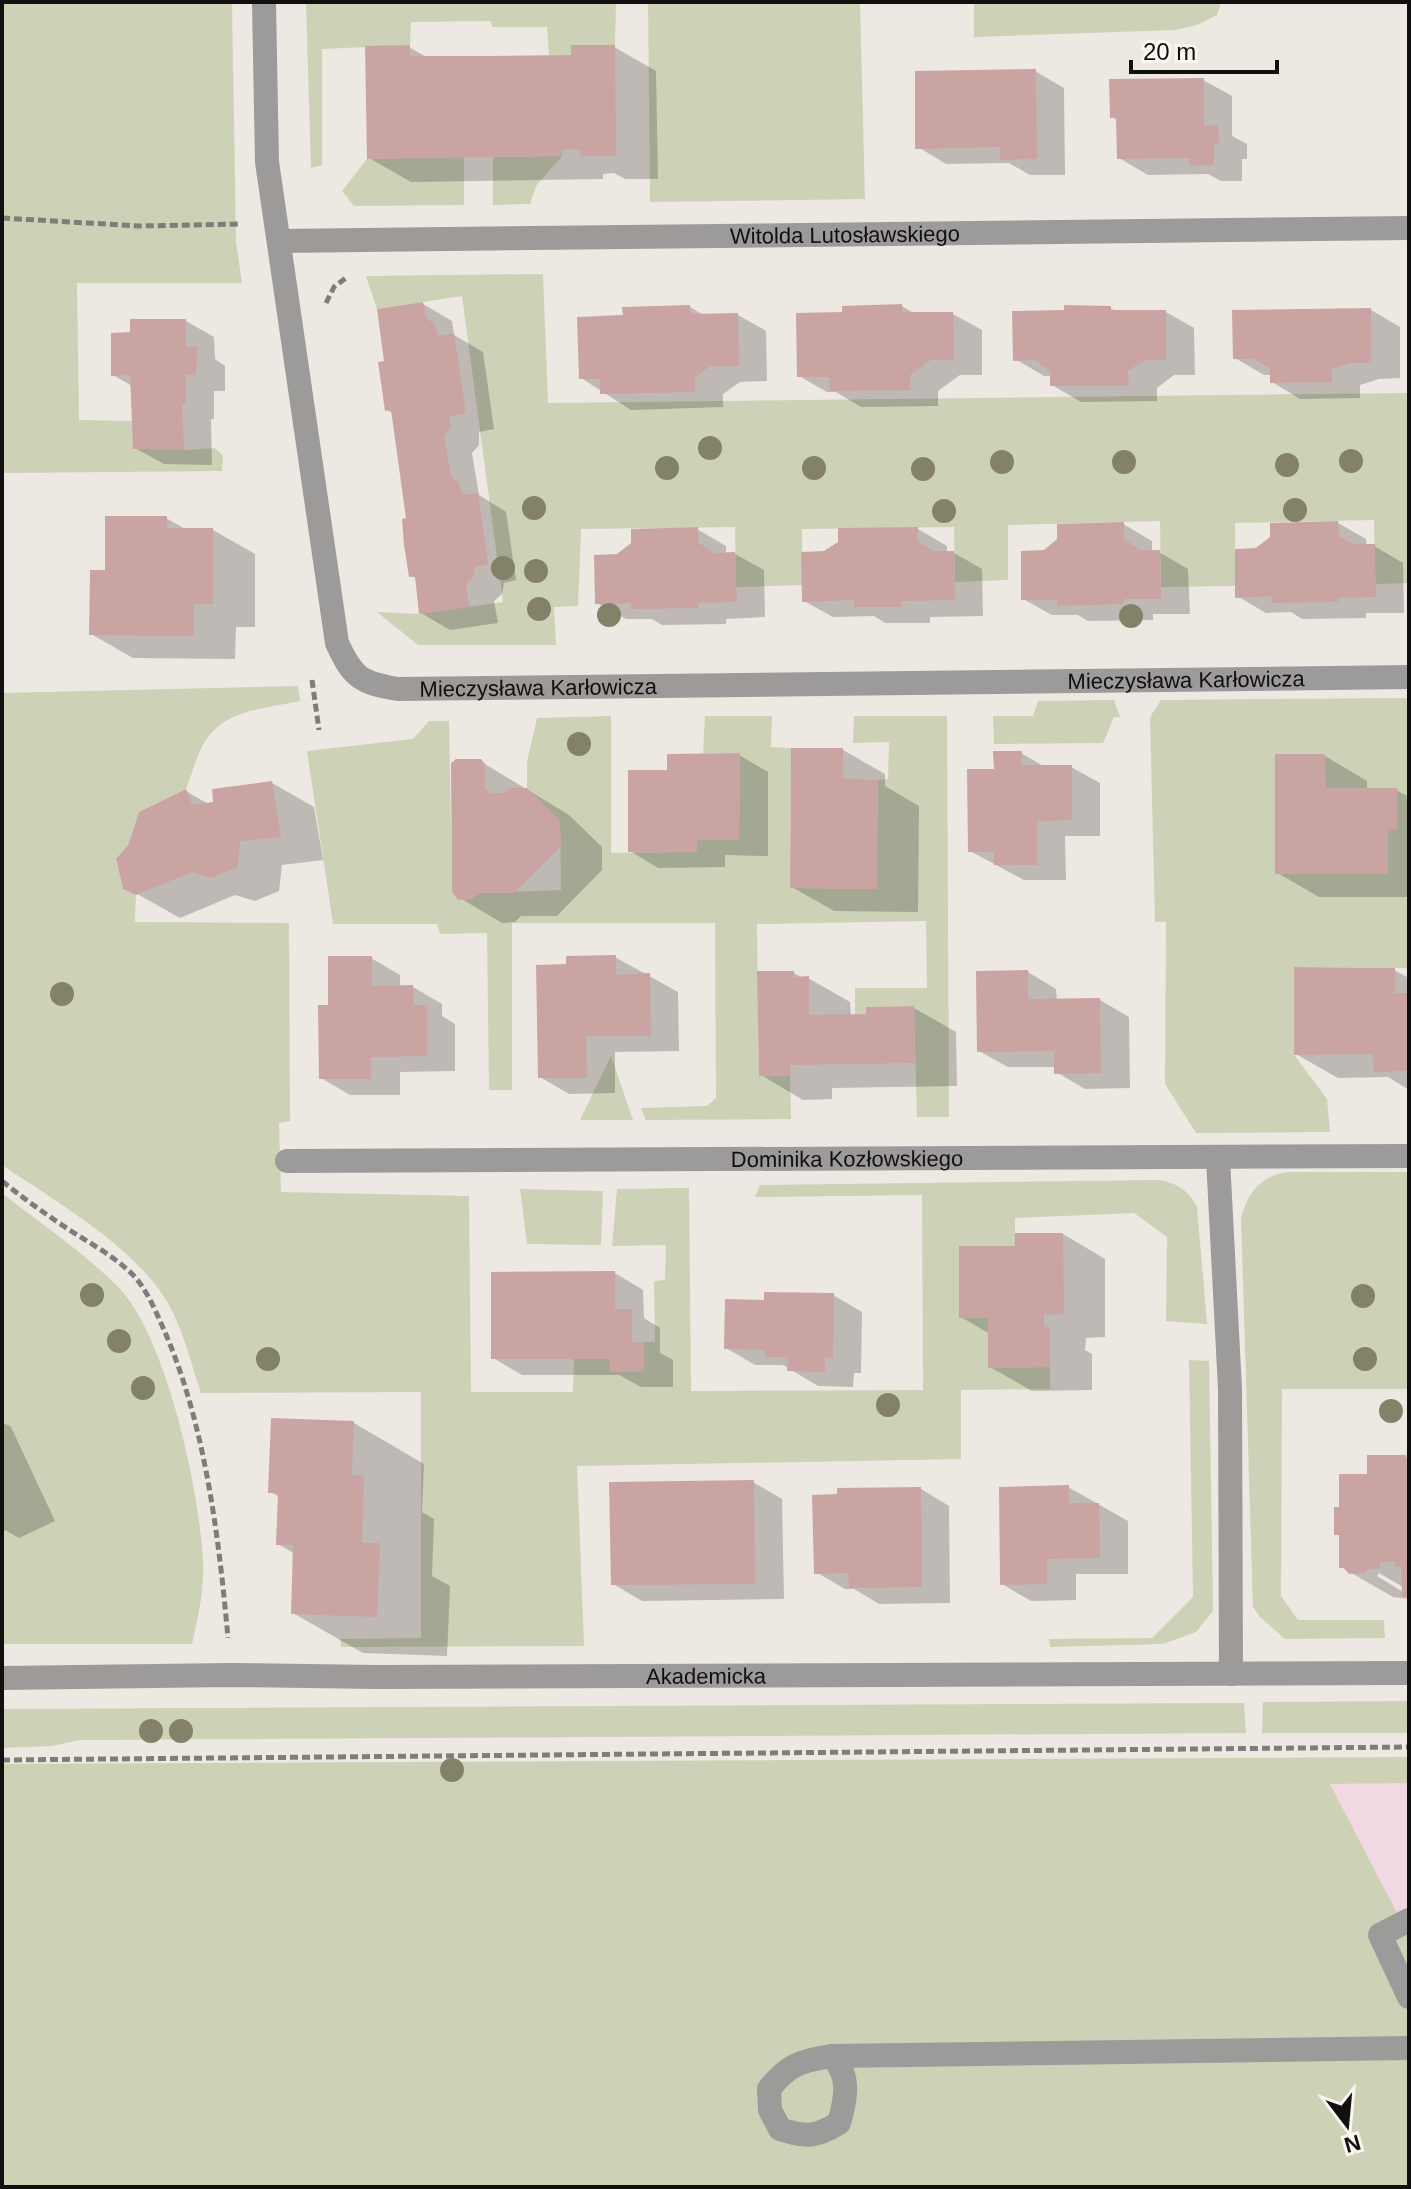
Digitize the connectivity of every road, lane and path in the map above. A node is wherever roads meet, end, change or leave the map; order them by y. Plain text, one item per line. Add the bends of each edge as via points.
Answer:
1 (264, 2) edge
2 (2, 218) edge
3 (247, 224) dead end
4 (1409, 228) edge
5 (279, 241) junction
6 (353, 272) dead end
7 (324, 308) dead end
8 (1409, 677) edge
9 (1409, 1156) edge
10 (1218, 1158) junction
11 (287, 1161) dead end
12 (2, 1181) edge
13 (1409, 1673) edge
14 (1231, 1674) junction
15 (231, 1675) junction
16 (2, 1678) edge
17 (1409, 1747) edge
18 (2, 1760) edge
19 (1409, 1920) edge
20 (1409, 1997) edge
21 (1409, 2048) edge
22 (831, 2056) dead end

1 - 5 street, Mieczysława Karłowicza via 267,162
2 - 3 path via 139,226
4 - 5 street, Witolda Lutosławskiego
5 - 8 street, Mieczysława Karłowicza via 337,643 348,666 370,684 398,689
6 - 7 path via 334,287
9 - 10 street, Dominika Kozłowskiego
10 - 11 street, Dominika Kozłowskiego
10 - 14 street via 1230,1389
12 - 15 path via 114,1259 151,1301 178,1361 199,1446 220,1546
13 - 14 street, Akademicka
14 - 15 street, Akademicka
15 - 16 street, Akademicka
17 - 18 path
19 - 20 street via 1380,1935
21 - 22 street

